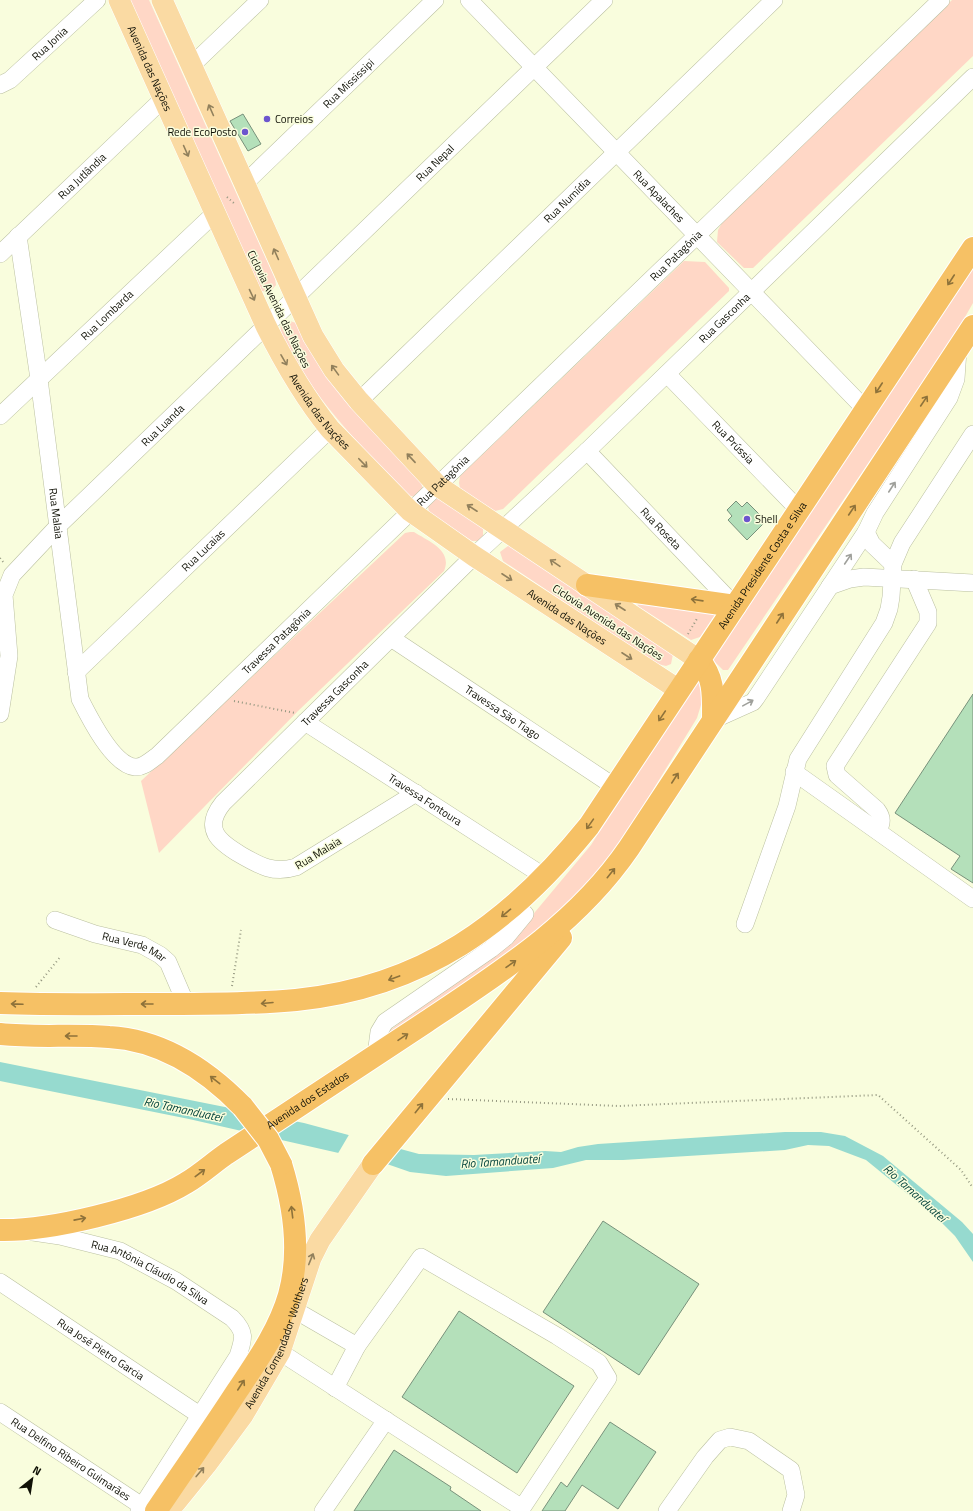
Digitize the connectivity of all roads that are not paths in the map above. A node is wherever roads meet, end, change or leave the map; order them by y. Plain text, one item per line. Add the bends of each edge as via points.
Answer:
1 (97, 0) edge
2 (119, 0) edge
3 (162, 0) edge
4 (260, 0) edge
5 (435, 0) edge
6 (469, 0) edge
7 (604, 0) edge
8 (774, 0) edge
9 (941, 0) edge
10 (192, 65) junction
11 (534, 68) junction
12 (973, 77) edge
13 (0, 85) edge
14 (163, 99) junction
15 (615, 152) junction
16 (248, 192) junction
17 (211, 206) junction
18 (18, 236) junction
19 (696, 236) junction
20 (970, 250) edge
21 (0, 254) edge
22 (750, 292) junction
23 (295, 298) junction
24 (266, 326) junction
25 (973, 326) edge
26 (958, 350) junction
27 (667, 374) junction
28 (39, 379) junction
29 (358, 401) junction
30 (865, 410) junction
31 (0, 416) edge
32 (330, 429) junction
33 (973, 434) edge
34 (587, 451) junction
35 (438, 486) junction
36 (799, 510) junction
37 (410, 511) junction
38 (59, 525) junction
39 (504, 530) junction
40 (866, 532) junction
41 (474, 556) junction
42 (892, 571) junction
43 (914, 579) junction
44 (973, 583) edge
45 (587, 585) junction
46 (830, 586) junction
47 (735, 606) junction
48 (391, 638) junction
49 (699, 660) junction
50 (76, 672) junction
51 (679, 690) junction
52 (0, 714) edge
53 (713, 720) junction
54 (305, 722) junction
55 (138, 767) joint
56 (794, 772) junction
57 (615, 787) junction
58 (416, 793) junction
59 (878, 831) junction
60 (216, 838) joint
61 (545, 877) junction
62 (973, 899) edge
63 (585, 902) junction
64 (526, 914) dead end
65 (55, 920) dead end
66 (745, 924) dead end
67 (0, 1003) edge
68 (186, 1004) junction
69 (0, 1034) edge
70 (376, 1055) junction
71 (374, 1164) joint
72 (10, 1231) edge
73 (0, 1282) edge
74 (293, 1309) junction
75 (357, 1346) junction
76 (280, 1352) junction
77 (335, 1388) junction
78 (0, 1412) edge
79 (210, 1417) junction
80 (386, 1420) junction
81 (146, 1509) edge
82 (521, 1509) edge
83 (165, 1511) edge
84 (323, 1511) edge
85 (667, 1511) edge
86 (791, 1511) edge

1 - 13 street, Rua Jonia via 10,80
2 - 14 main road, Avenida das Nações
3 - 10 main road
4 - 10 street
5 - 16 street, Rua Mississipi
6 - 11 street, Rua Apalaches
7 - 11 street, Rua Nepal
8 - 15 street, Rua Numídia
9 - 19 street, Rua Patagônia
16 -> 10 main road
11 - 15 street, Rua Apalaches
11 - 23 street, Rua Nepal
12 - 22 street, Rua Gasconha
14 -> 17 main road, Avenida das Nações
14 - 18 street, Rua Jutlândia
15 - 19 street, Rua Apalaches
15 - 29 street, Rua Numídia
23 -> 16 main road
17 -> 24 main road, Avenida das Nações
17 - 28 street, Rua Lombarda
18 - 21 street, Rua Jutlândia
18 - 28 street, Rua Malaia
19 - 22 street, Rua Apalaches
19 - 35 street, Rua Patagônia
20 -> 30 highway, Avenida Presidente Costa e Silva
22 - 27 street, Rua Gasconha
22 - 30 street, Rua Apalaches
23 - 24 street, Rua Nepal
29 -> 23 main road via 324,355
24 -> 32 main road, Avenida das Nações via 294,378
24 - 38 street, Rua Luanda
25 - 26 highway
40 -> 26 street via 875,513 949,398 956,379
53 -> 26 highway
27 - 34 street, Rua Gasconha
27 - 36 street, Rua Prússia
28 - 31 street, Rua Lombarda
28 - 38 street, Rua Malaia
35 -> 29 main road
30 - 36 highway, Avenida Presidente Costa e Silva
32 -> 37 main road, Avenida das Nações
32 - 50 street, Rua Lucaias
33 - 42 street via 902,543
34 - 39 street, Rua Gasconha
34 - 47 street, Rua Roseta
35 - 37 street, Rua Patagônia
39 -> 35 main road
36 - 47 highway, Avenida Presidente Costa e Silva
37 - 41 main road, Avenida das Nações
37 - 55 street, Travessa Patagônia via 157,756
38 - 50 street, Rua Malaia
38 - 52 street, Rua Luanda via 12,575 4,595 9,656
39 - 41 street, Rua Gasconha
45 -> 39 main road
40 - 42 street
46 -> 40 street
41 - 48 street, Travessa Gasconha
41 -> 51 main road, Avenida das Nações
42 - 43 street
42 - 46 street via 856,577
42 - 56 street via 890,603 884,623 805,747
43 - 44 street
43 - 59 street via 928,612 928,623 835,766 837,775 882,816 882,824
47 -> 45 highway
49 -> 45 main road
53 -> 46 street via 756,698
47 - 49 highway, Avenida Presidente Costa e Silva
48 - 54 street, Travessa Gasconha
48 - 57 street, Travessa São Tiago
49 - 51 highway, Avenida Presidente Costa e Silva
49 - 53 highway via 712,681
50 - 55 street, Rua Malaia via 80,699 101,735 119,758
51 -> 57 highway, Avenida Presidente Costa e Silva
63 -> 53 highway via 620,862
54 - 58 street, Travessa Fontoura
54 - 60 street, Travessa Gasconha via 218,808 214,820
56 - 59 street
56 - 66 street via 787,806
57 -> 61 highway, Avenida Presidente Costa e Silva via 588,826
58 - 60 street, Rua Malaia via 296,867 287,870 269,870 261,867 223,845
58 - 61 street, Travessa Fontoura
59 - 62 street
61 -> 68 highway via 498,919 460,945 421,967 368,986 333,994 268,1002
70 -> 63 highway, Avenida dos Estados via 514,963 550,935
71 -> 63 highway via 557,943
64 - 70 street via 506,937 491,949 384,1022 379,1032
65 - 68 street, Rua Verde Mar via 142,946 160,955 168,962
68 -> 67 highway
79 -> 69 highway, bridge via 263,1351 282,1317 289,1295 295,1247 293,1212 281,1164 268,1139 226,1088 205,1072 160,1049 110,1037
72 -> 70 highway, Avenida dos Estados via 96,1216 144,1202 186,1184 226,1154
74 -> 71 main road, Avenida Comendador Wolthers via 320,1240
72 - 79 street, Rua Antônia Cláudio da Silva via 60,1236 120,1251 146,1264 232,1318 240,1326 243,1341
73 - 79 street, Rua José Pietro Garcia
74 - 75 street
74 - 76 main road, Avenida Comendador Wolthers
75 - 77 street
75 - 82 street via 420,1257 599,1363 608,1378
76 - 77 street
83 -> 76 main road, Avenida Comendador Wolthers via 176,1502 206,1466 243,1415
77 - 80 street
78 - 81 street, Rua Delfino Ribeiro Guimarães
79 - 81 highway
80 - 82 street
80 - 84 street
85 - 86 street via 705,1457 720,1440 730,1437 749,1441 791,1470 796,1495

